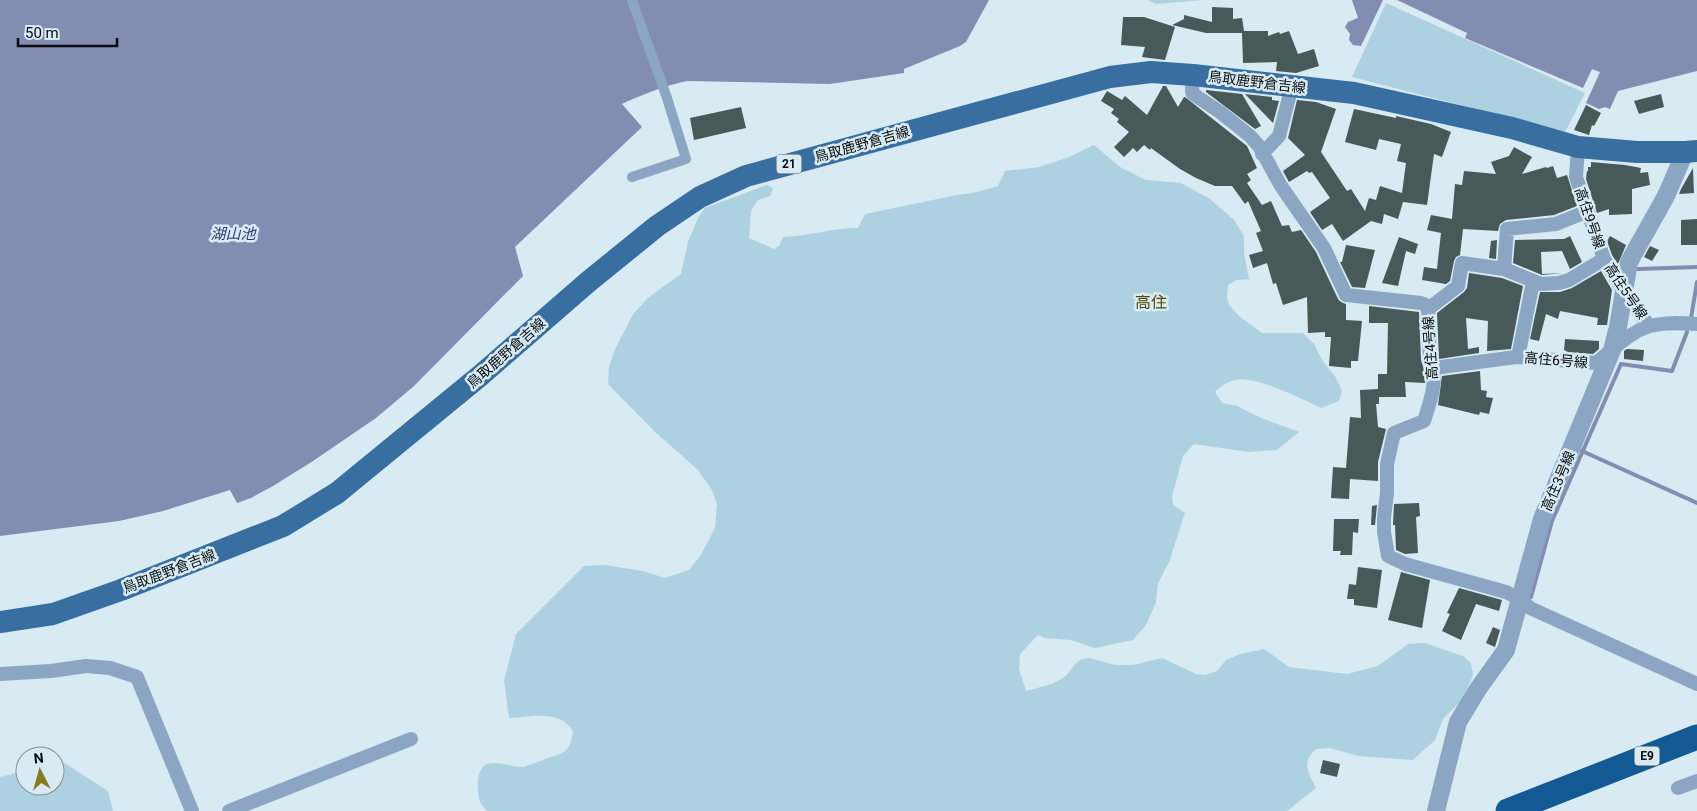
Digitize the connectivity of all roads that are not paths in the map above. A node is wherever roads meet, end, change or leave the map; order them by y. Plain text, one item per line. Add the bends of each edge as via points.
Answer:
1 (632, 0) edge
2 (1194, 75) junction
3 (1292, 86) junction
4 (1578, 147) junction
5 (1691, 151) edge
6 (1262, 154) junction
7 (632, 177) dead end
8 (1588, 211) junction
9 (1604, 259) junction
10 (1504, 269) junction
11 (1533, 282) junction
12 (1624, 292) junction
13 (1428, 309) junction
14 (1697, 324) edge
15 (1649, 326) junction
16 (1612, 350) junction
17 (1518, 357) junction
18 (1434, 368) junction
19 (1520, 599) junction
20 (0, 622) edge
21 (0, 674) edge
22 (1697, 684) edge
23 (1697, 737) edge
24 (411, 739) dead end
25 (1697, 745) edge
26 (1598, 779) junction
27 (1697, 781) edge
28 (1678, 788) dead end
29 (192, 811) edge
30 (229, 811) edge
31 (1436, 811) edge
32 (1508, 811) edge
33 (1531, 811) edge

1 - 7 street via 686,158
2 - 3 main road, 鳥取鹿野倉吉線 / 21
2 - 6 street, 高住4号線 via 1193,94 1250,136
2 - 20 main road, 鳥取鹿野倉吉線 / 21 via 1151,72 1110,76 746,176 700,197 657,226 336,492 283,526 53,614
3 - 4 main road, 鳥取鹿野倉吉線 / 21 via 1354,93 1512,128
3 - 6 street via 1279,136
4 - 5 main road, 鳥取鹿野倉吉線 / 21 via 1637,152
4 - 8 street, 高住9号線 via 1576,177
5 - 12 street, 高住3号線 via 1629,262
6 - 13 street, 高住4号線 via 1324,248 1346,295 1421,304
8 - 9 street, 高住9号線
8 - 10 street via 1556,224 1507,229
9 - 11 street, 高住5号線 via 1569,280
9 - 12 street, 高住5号線
10 - 11 street, 高住5号線
10 - 13 street, 高住5号線 via 1462,263 1458,286
11 - 17 street
12 - 15 street, 高住5号線
12 - 16 street, 高住3号線
13 - 18 street, 高住4号線 via 1430,360
14 - 15 street, 高住6号線
15 - 16 street, 高住6号線
16 - 17 street, 高住6号線 via 1596,363
16 - 19 street, 高住3号線 via 1542,519
17 - 18 street, 高住6号線
18 - 19 street, 高住4号線 via 1424,421 1394,433 1387,464 1384,532 1388,556
19 - 22 street via 1530,608
19 - 31 street, 高住3号線 via 1506,650 1458,722
21 - 29 street via 86,666 110,668 137,677
23 - 26 highway, E9
24 - 30 street
25 - 26 highway, E9
26 - 32 highway, E9
26 - 33 highway, E9
27 - 28 street

